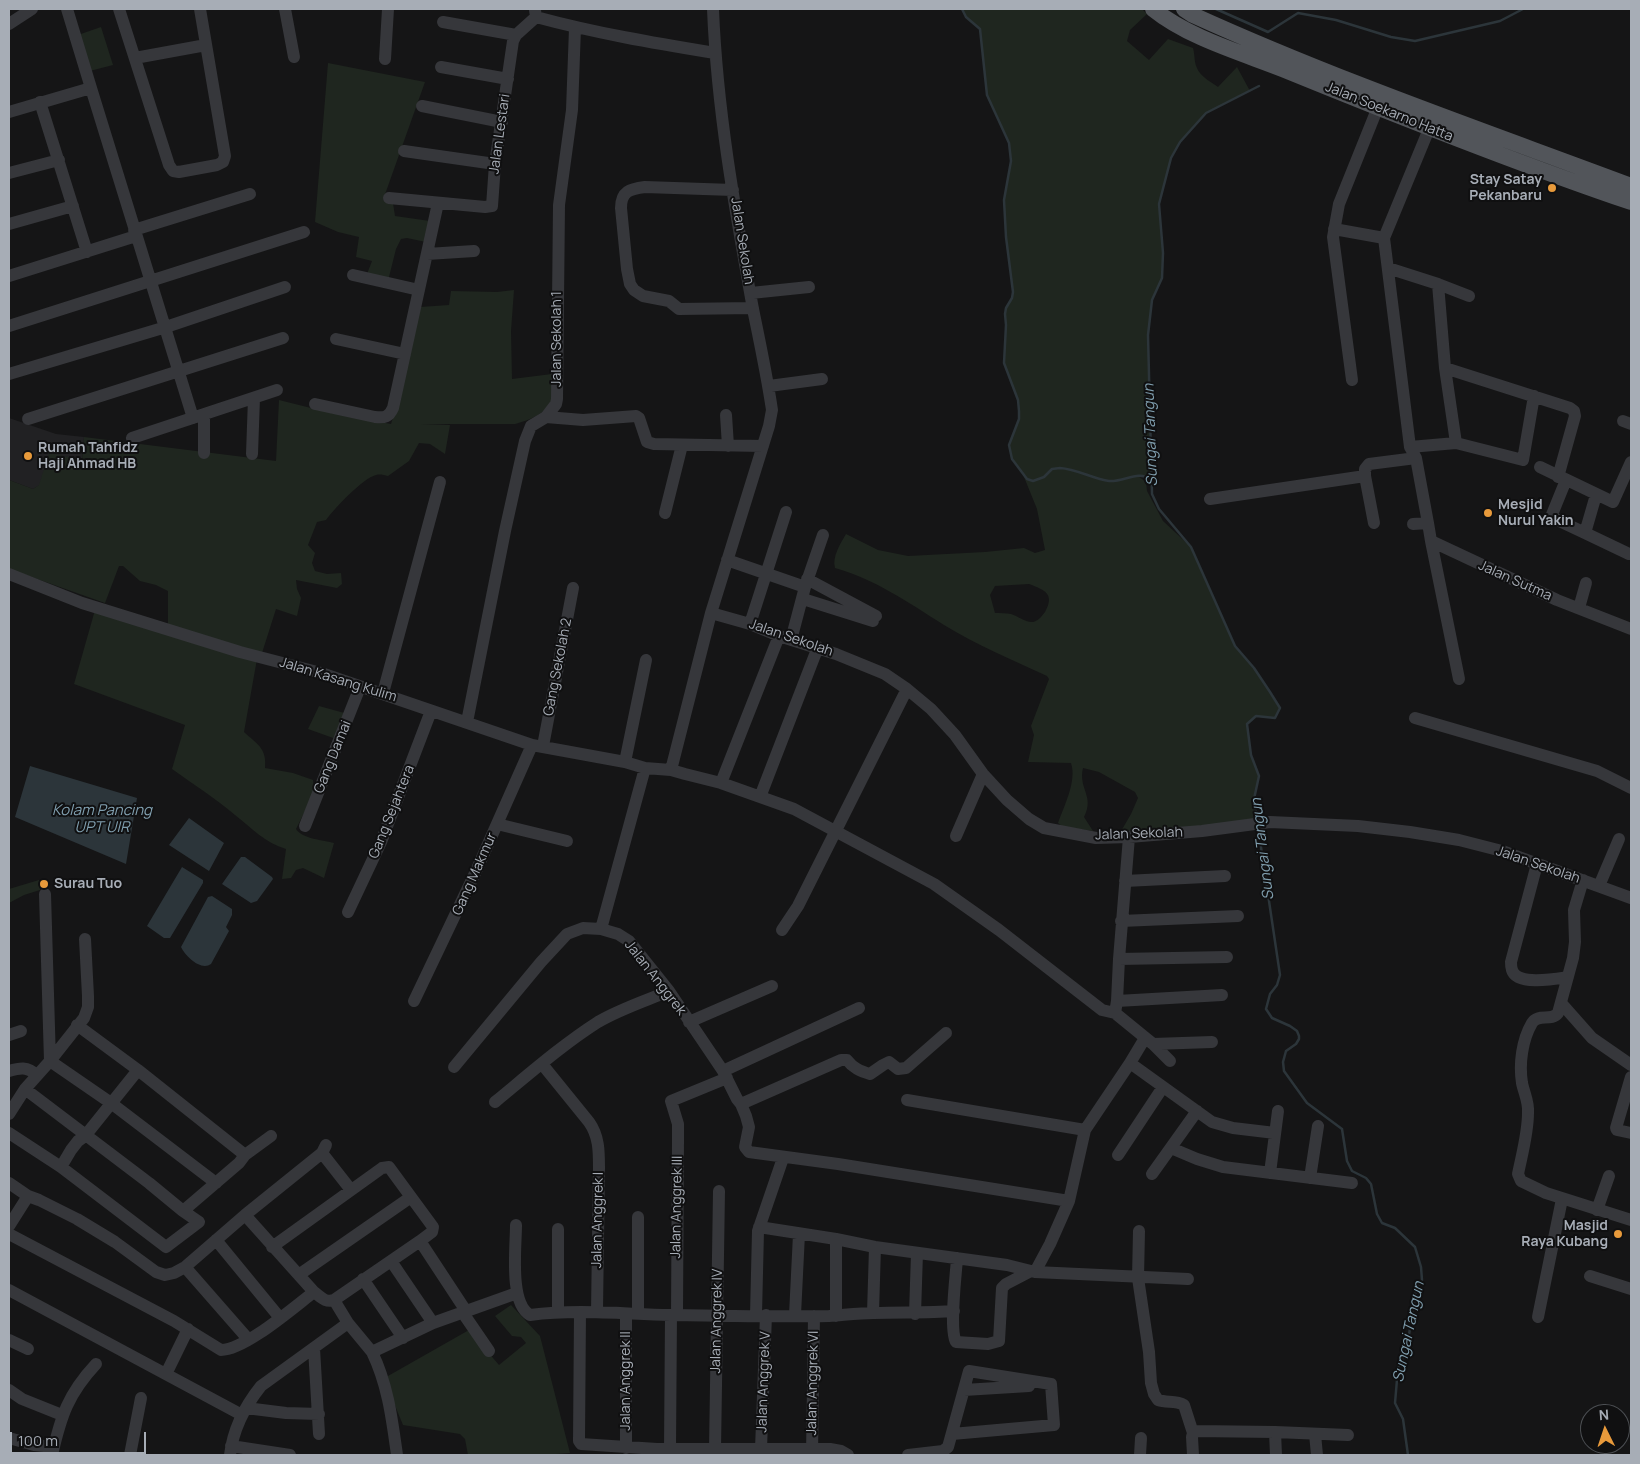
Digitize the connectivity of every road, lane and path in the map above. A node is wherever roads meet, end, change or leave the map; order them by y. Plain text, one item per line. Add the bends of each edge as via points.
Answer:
1 (32, 9) edge
2 (67, 9) edge
3 (124, 9) edge
4 (200, 9) edge
5 (285, 9) edge
6 (388, 9) edge
7 (713, 9) edge
8 (1153, 9) edge
9 (1184, 9) edge
10 (535, 13) edge
11 (443, 22) dead end
12 (9, 24) edge
13 (575, 28) junction
14 (516, 34) junction
15 (206, 45) junction
16 (715, 52) junction
17 (294, 56) dead end
18 (135, 58) junction
19 (385, 59) dead end
20 (441, 67) dead end
21 (508, 79) junction
22 (91, 88) junction
23 (40, 102) junction
24 (422, 106) dead end
25 (1378, 107) junction
26 (9, 112) edge
27 (502, 122) junction
28 (1429, 129) junction
29 (404, 151) dead end
30 (59, 160) junction
31 (1564, 161) junction
32 (495, 164) junction
33 (9, 173) edge
34 (1558, 176) junction
35 (1631, 186) edge
36 (733, 190) junction
37 (250, 194) dead end
38 (389, 198) dead end
39 (1631, 202) edge
40 (438, 203) junction
41 (73, 206) junction
42 (9, 224) edge
43 (1334, 229) junction
44 (304, 232) dead end
45 (135, 233) junction
46 (1384, 238) junction
47 (474, 251) dead end
48 (87, 252) junction
49 (427, 254) junction
50 (1388, 268) junction
51 (353, 275) dead end
52 (9, 276) edge
53 (151, 282) junction
54 (1438, 284) junction
55 (285, 286) dead end
56 (809, 287) dead end
57 (419, 290) junction
58 (751, 293) junction
59 (1469, 296) dead end
60 (753, 308) junction
61 (9, 326) edge
62 (166, 327) junction
63 (283, 338) dead end
64 (336, 338) dead end
65 (406, 354) junction
66 (1445, 368) junction
67 (180, 371) junction
68 (9, 374) edge
69 (822, 379) dead end
70 (1352, 380) dead end
71 (769, 386) junction
72 (277, 390) dead end
73 (1534, 396) junction
74 (254, 398) junction
75 (315, 404) dead end
76 (726, 415) dead end
77 (199, 416) junction
78 (546, 417) junction
79 (28, 419) dead end
80 (132, 438) dead end
81 (1456, 443) junction
82 (682, 445) junction
83 (728, 446) junction
84 (762, 446) junction
85 (1410, 446) junction
86 (204, 454) dead end
87 (252, 454) dead end
88 (1416, 458) junction
89 (1631, 462) edge
90 (1540, 467) dead end
91 (1365, 476) junction
92 (1562, 478) junction
93 (440, 482) dead end
94 (1627, 485) edge
95 (1596, 495) junction
96 (1210, 499) dead end
97 (665, 512) dead end
98 (786, 512) dead end
99 (1374, 523) dead end
100 (1428, 523) junction
101 (1413, 524) dead end
102 (1585, 533) junction
103 (822, 535) dead end
104 (1431, 541) junction
105 (1629, 554) dead end
106 (727, 560) junction
107 (9, 574) edge
108 (767, 574) junction
109 (1586, 583) dead end
110 (573, 588) dead end
111 (805, 589) junction
112 (1579, 608) junction
113 (711, 613) junction
114 (750, 624) junction
115 (1631, 629) edge
116 (785, 638) junction
117 (818, 648) junction
118 (646, 660) dead end
119 (1459, 679) dead end
120 (360, 687) junction
121 (907, 689) junction
122 (383, 693) junction
123 (431, 711) junction
124 (1415, 718) dead end
125 (467, 722) junction
126 (537, 745) junction
127 (625, 762) junction
128 (645, 768) junction
129 (671, 770) junction
130 (983, 774) junction
131 (721, 783) junction
132 (1631, 788) edge
133 (760, 797) junction
134 (497, 824) junction
135 (305, 826) dead end
136 (835, 832) junction
137 (956, 836) dead end
138 (1129, 837) junction
139 (1619, 839) dead end
140 (567, 841) dead end
141 (1537, 864) junction
142 (1226, 876) dead end
143 (1583, 880) junction
144 (1125, 881) junction
145 (1599, 886) junction
146 (45, 894) dead end
147 (1631, 898) edge
148 (348, 912) dead end
149 (1238, 916) dead end
150 (1121, 921) junction
151 (601, 929) junction
152 (782, 930) dead end
153 (85, 939) dead end
154 (1226, 957) dead end
155 (1119, 959) junction
156 (1568, 977) junction
157 (772, 986) dead end
158 (669, 991) junction
159 (1222, 995) dead end
160 (414, 1001) dead end
161 (1561, 1003) junction
162 (1116, 1007) junction
163 (859, 1008) dead end
164 (689, 1022) junction
165 (77, 1025) junction
166 (946, 1033) dead end
167 (1149, 1041) junction
168 (1212, 1042) dead end
169 (50, 1061) junction
170 (1170, 1061) dead end
171 (1130, 1063) junction
172 (542, 1064) junction
173 (1631, 1065) edge
174 (454, 1067) dead end
175 (138, 1070) junction
176 (9, 1071) edge
177 (725, 1074) junction
178 (36, 1075) junction
179 (1631, 1077) edge
180 (1163, 1087) junction
181 (25, 1089) junction
182 (907, 1100) dead end
183 (111, 1102) junction
184 (494, 1102) dead end
185 (741, 1104) junction
186 (1197, 1111) junction
187 (1278, 1111) dead end
188 (9, 1114) edge
189 (1318, 1126) dead end
190 (1085, 1130) junction
191 (9, 1133) edge
192 (1275, 1133) junction
193 (1631, 1133) edge
194 (85, 1136) junction
195 (272, 1136) dead end
196 (1170, 1148) junction
197 (245, 1155) junction
198 (1118, 1155) dead end
199 (783, 1158) junction
200 (62, 1168) junction
201 (1270, 1173) junction
202 (1152, 1174) dead end
203 (1609, 1176) dead end
204 (1310, 1178) junction
205 (9, 1182) edge
206 (216, 1183) junction
207 (1352, 1183) dead end
208 (351, 1190) junction
209 (719, 1192) dead end
210 (28, 1196) junction
211 (411, 1197) junction
212 (1562, 1199) junction
213 (1069, 1201) junction
214 (1597, 1210) junction
215 (183, 1211) junction
216 (245, 1215) junction
217 (638, 1217) dead end
218 (1631, 1220) edge
219 (516, 1225) dead end
220 (9, 1226) edge
221 (759, 1227) junction
222 (558, 1229) dead end
223 (1139, 1230) dead end
224 (9, 1234) edge
225 (799, 1234) junction
226 (836, 1239) junction
227 (216, 1240) junction
228 (420, 1241) junction
229 (272, 1247) junction
230 (875, 1247) junction
231 (917, 1253) junction
232 (957, 1258) junction
233 (391, 1261) junction
234 (185, 1267) junction
235 (1033, 1272) junction
236 (300, 1274) junction
237 (1590, 1276) dead end
238 (1138, 1278) junction
239 (1188, 1279) dead end
240 (364, 1280) junction
241 (1631, 1289) edge
242 (9, 1290) edge
243 (314, 1292) junction
244 (507, 1296) junction
245 (334, 1300) junction
246 (558, 1311) junction
247 (954, 1311) junction
248 (465, 1312) junction
249 (580, 1312) junction
250 (597, 1312) junction
251 (873, 1313) junction
252 (632, 1314) junction
253 (915, 1314) junction
254 (674, 1315) junction
255 (717, 1315) junction
256 (761, 1315) junction
257 (795, 1315) junction
258 (814, 1316) junction
259 (836, 1316) junction
260 (1538, 1317) dead end
261 (280, 1318) junction
262 (348, 1323) junction
263 (434, 1323) junction
264 (188, 1329) junction
265 (403, 1338) junction
266 (248, 1339) junction
267 (9, 1340) edge
268 (314, 1348) junction
269 (28, 1349) dead end
270 (489, 1351) dead end
271 (372, 1352) junction
272 (96, 1364) dead end
273 (166, 1374) junction
274 (1051, 1384) junction
275 (9, 1390) edge
276 (964, 1390) junction
277 (141, 1398) dead end
278 (244, 1412) junction
279 (319, 1414) junction
280 (62, 1415) junction
281 (1275, 1432) junction
282 (1193, 1433) junction
283 (319, 1434) dead end
284 (952, 1434) junction
285 (1315, 1434) junction
286 (1348, 1435) dead end
287 (9, 1438) edge
288 (1141, 1438) dead end
289 (626, 1448) junction
290 (670, 1449) junction
291 (762, 1449) junction
292 (715, 1450) junction
293 (53, 1451) edge
294 (231, 1451) edge
295 (657, 1452) edge
296 (812, 1452) edge
297 (130, 1455) edge
298 (290, 1455) edge
299 (397, 1455) edge
300 (848, 1455) edge
301 (908, 1455) edge
302 (1140, 1455) edge
303 (1193, 1455) edge
304 (1276, 1455) edge
305 (1317, 1455) edge

1 - 12 street
2 - 22 street
3 - 18 street
4 - 15 street
5 - 17 street
6 - 19 street
7 - 16 street, Jalan Sekolah
8 - 25 main road, Jalan Soekarno Hatta via 1186,31
9 - 31 main road, Jalan Soekarno Hatta via 1267,48
10 - 13 street
10 - 14 street
11 - 14 street
13 - 16 street
13 - 78 street, Jalan Sekolah 1 via 572,110 559,205 557,399
14 - 21 street, Jalan Lestari
15 - 18 street
15 - 18 street via 225,156 217,165 188,171 173,171 169,166
16 - 36 street, Jalan Sekolah
20 - 21 street
21 - 27 street, Jalan Lestari
22 - 23 street
22 - 45 street
23 - 26 street
23 - 30 street
24 - 27 street
25 - 28 main road, Jalan Soekarno Hatta
25 - 43 street via 1340,204
27 - 32 street, Jalan Lestari
28 - 34 main road, Jalan Soekarno Hatta
28 - 46 street
29 - 32 street
30 - 33 street
30 - 41 street
31 - 34 main road
31 - 35 main road, Jalan Soekarno Hatta
32 - 40 street, Jalan Lestari via 491,208
34 - 39 main road, Jalan Soekarno Hatta
36 - 58 street, Jalan Sekolah
36 - 60 street via 644,187 624,193 621,208 627,269 634,290 643,296 668,301 679,309
37 - 45 street
38 - 40 street
40 - 49 street
41 - 42 street
41 - 48 street
43 - 46 street
43 - 70 street
44 - 53 street
45 - 48 street
45 - 53 street
46 - 50 street
47 - 49 street
48 - 52 street
49 - 57 street
50 - 54 street
50 - 85 street
51 - 57 street
53 - 61 street
53 - 62 street
54 - 59 street
54 - 66 street
55 - 62 street
56 - 58 street
57 - 65 street
58 - 60 street, Jalan Sekolah
60 - 71 street, Jalan Sekolah
62 - 67 street
62 - 68 street
63 - 67 street
64 - 65 street
65 - 75 street via 393,408 384,418
66 - 73 street
66 - 81 street
67 - 77 street
67 - 79 street
69 - 71 street
71 - 84 street, Jalan Sekolah via 772,410
72 - 74 street
73 - 81 street via 1523,460
73 - 92 street via 1574,411
74 - 77 street
74 - 87 street
76 - 83 street
77 - 80 street
77 - 86 street
78 - 82 street via 583,420 636,416 647,442
78 - 125 street, Jalan Sekolah 1 via 531,426 525,441
81 - 85 street
82 - 83 street
82 - 97 street
83 - 84 street
84 - 106 street, Jalan Sekolah
85 - 88 street
88 - 91 street via 1369,464
88 - 100 street
89 - 94 street
90 - 92 street
91 - 96 street
91 - 99 street
92 - 95 street
92 - 102 street via 1551,517
93 - 122 street
94 - 95 street via 1613,502
95 - 102 street
98 - 108 street
100 - 101 street
100 - 104 street
102 - 105 street
103 - 111 street
104 - 112 street, Jalan Sutma
104 - 119 street
106 - 108 street
106 - 113 street, Jalan Sekolah
107 - 120 street, Jalan Kasang Kulim via 90,605
108 - 111 street
108 - 114 street
109 - 112 street
110 - 126 street, Gang Sekolah 2
111 - 111 street via 874,618
111 - 116 street
112 - 115 street, Jalan Sutma
113 - 114 street, Jalan Sekolah
113 - 129 street, Jalan Sekolah
114 - 116 street, Jalan Sekolah
116 - 117 street, Jalan Sekolah
116 - 131 street
117 - 121 street, Jalan Sekolah via 860,662
117 - 133 street
118 - 127 street
120 - 122 street, Jalan Kasang Kulim
120 - 135 street, Gang Damai
121 - 130 street, Jalan Sekolah via 931,709
121 - 136 street
122 - 123 street, Jalan Kasang Kulim
123 - 125 street, Jalan Kasang Kulim
123 - 148 street, Gang Sejahtera via 381,842
124 - 132 street via 1597,771
125 - 126 street, Jalan Kasang Kulim
126 - 127 street, Jalan Kasang Kulim
126 - 134 street, Gang Makmur
127 - 128 street, Jalan Kasang Kulim
128 - 129 street, Jalan Kasang Kulim
128 - 151 street
129 - 131 street, Jalan Kasang Kulim
130 - 137 street
130 - 138 street, Jalan Sekolah via 1028,819 1044,828 1096,838
131 - 133 street, Jalan Kasang Kulim
133 - 136 street, Jalan Kasang Kulim via 794,809
134 - 140 street
134 - 160 street, Gang Makmur
136 - 152 street via 798,906
136 - 162 street, Jalan Kasang Kulim via 934,884 1102,1010
138 - 141 street, Jalan Sekolah via 1270,822 1358,826 1476,845
138 - 144 street
139 - 145 street
141 - 143 street, Jalan Sekolah
141 - 156 street via 1511,962 1512,971 1517,977 1528,979
142 - 144 street
143 - 145 street, Jalan Sekolah
143 - 156 street via 1574,910 1575,942
144 - 150 street
145 - 147 street, Jalan Sekolah
146 - 169 street
149 - 150 street
150 - 155 street
151 - 158 street, Jalan Anggrek via 629,941
151 - 174 street via 583,928 567,934
153 - 165 street via 88,1007
154 - 155 street
155 - 162 street
156 - 161 street
157 - 164 street
158 - 164 street, Jalan Anggrek
158 - 172 street via 600,1021
159 - 162 street
161 - 173 street via 1592,1038
161 - 212 street via 1556,1016 1534,1019 1524,1042 1522,1082 1528,1112 1518,1174 1521,1181
162 - 167 street
163 - 177 street
164 - 177 street, Jalan Anggrek
165 - 169 street
165 - 175 street
166 - 185 street via 906,1068 898,1069 889,1062 870,1074 860,1071 847,1060 841,1060
167 - 168 street
167 - 170 street
167 - 171 street
169 - 178 street
169 - 183 street
171 - 180 street
171 - 190 street
172 - 184 street
172 - 250 street, Jalan Anggrek I via 594,1128 598,1144
175 - 183 street
175 - 197 street
176 - 178 street via 23,1067
177 - 185 street, Jalan Anggrek
177 - 254 street, Jalan Anggrek III via 671,1101 678,1124
178 - 181 street
179 - 193 street via 1616,1128
180 - 186 street
180 - 198 street
181 - 188 street
181 - 194 street
182 - 190 street
183 - 194 street
183 - 206 street
185 - 199 street, Jalan Anggrek via 749,1127 746,1150
186 - 192 street via 1212,1122 1233,1128
186 - 196 street
187 - 192 street
189 - 204 street
190 - 213 street
191 - 200 street
192 - 201 street
194 - 200 street via 71,1150
194 - 215 street
195 - 197 street
196 - 201 street via 1223,1167
196 - 202 street
197 - 206 street
199 - 213 street
199 - 221 street, Jalan Anggrek V
200 - 215 street via 166,1247 199,1222
201 - 204 street
203 - 214 street
204 - 207 street
205 - 210 street
206 - 215 street
208 - 211 street via 389,1167
208 - 216 street via 324,1149
208 - 229 street
209 - 255 street, Jalan Anggrek IV
210 - 220 street
210 - 234 street via 77,1219 156,1272 165,1276
211 - 228 street via 433,1227 432,1232
211 - 236 street
212 - 214 street
212 - 260 street
213 - 235 street
214 - 218 street
216 - 227 street
216 - 229 street
217 - 252 street, Jalan Anggrek II
219 - 244 street
221 - 225 street
221 - 256 street, Jalan Anggrek V
222 - 246 street
223 - 238 street
224 - 264 street
225 - 226 street
225 - 257 street, Jalan Anggrek VI
226 - 230 street
226 - 259 street
227 - 234 street
227 - 261 street
228 - 233 street
228 - 248 street
229 - 236 street
230 - 231 street
230 - 251 street
231 - 232 street
231 - 253 street
232 - 235 street
232 - 247 street
233 - 240 street
233 - 263 street
234 - 266 street
235 - 238 street
235 - 247 street via 1002,1288 999,1341 988,1344 956,1342
236 - 243 street
237 - 241 street
238 - 239 street
238 - 282 street via 1154,1394 1158,1400 1184,1404
240 - 245 street
240 - 265 street
242 - 273 street
243 - 245 street via 328,1302
243 - 261 street
244 - 246 street via 528,1314
244 - 248 street
245 - 262 street
246 - 249 street
247 - 253 street
248 - 263 street
248 - 270 street
249 - 250 street
249 - 289 street via 579,1441 581,1444
250 - 252 street
251 - 253 street
251 - 259 street
252 - 254 street
252 - 289 street, Jalan Anggrek II
254 - 255 street
254 - 290 street, Jalan Anggrek III
255 - 256 street
255 - 292 street, Jalan Anggrek IV
256 - 257 street
256 - 291 street, Jalan Anggrek V
257 - 258 street
258 - 259 street
258 - 296 street, Jalan Anggrek VI
261 - 266 street
262 - 268 street
262 - 271 street
263 - 265 street
264 - 266 street via 220,1350 227,1350
264 - 273 street
265 - 271 street
267 - 269 street
268 - 278 street via 261,1386
268 - 279 street
271 - 299 street via 382,1371
272 - 280 street via 74,1391
273 - 278 street
274 - 276 street
274 - 276 street via 969,1371
274 - 284 street via 1054,1425
275 - 280 street via 22,1399
276 - 284 street
277 - 297 street
278 - 279 street
278 - 294 street
279 - 283 street
280 - 293 street
281 - 282 street
281 - 285 street
281 - 304 street
282 - 303 street
284 - 301 street via 948,1447 942,1451
285 - 286 street
285 - 305 street
287 - 293 street
288 - 302 street
289 - 295 street
290 - 292 street
290 - 295 street
291 - 292 street
291 - 296 street
294 - 298 street
296 - 300 street via 841,1451

